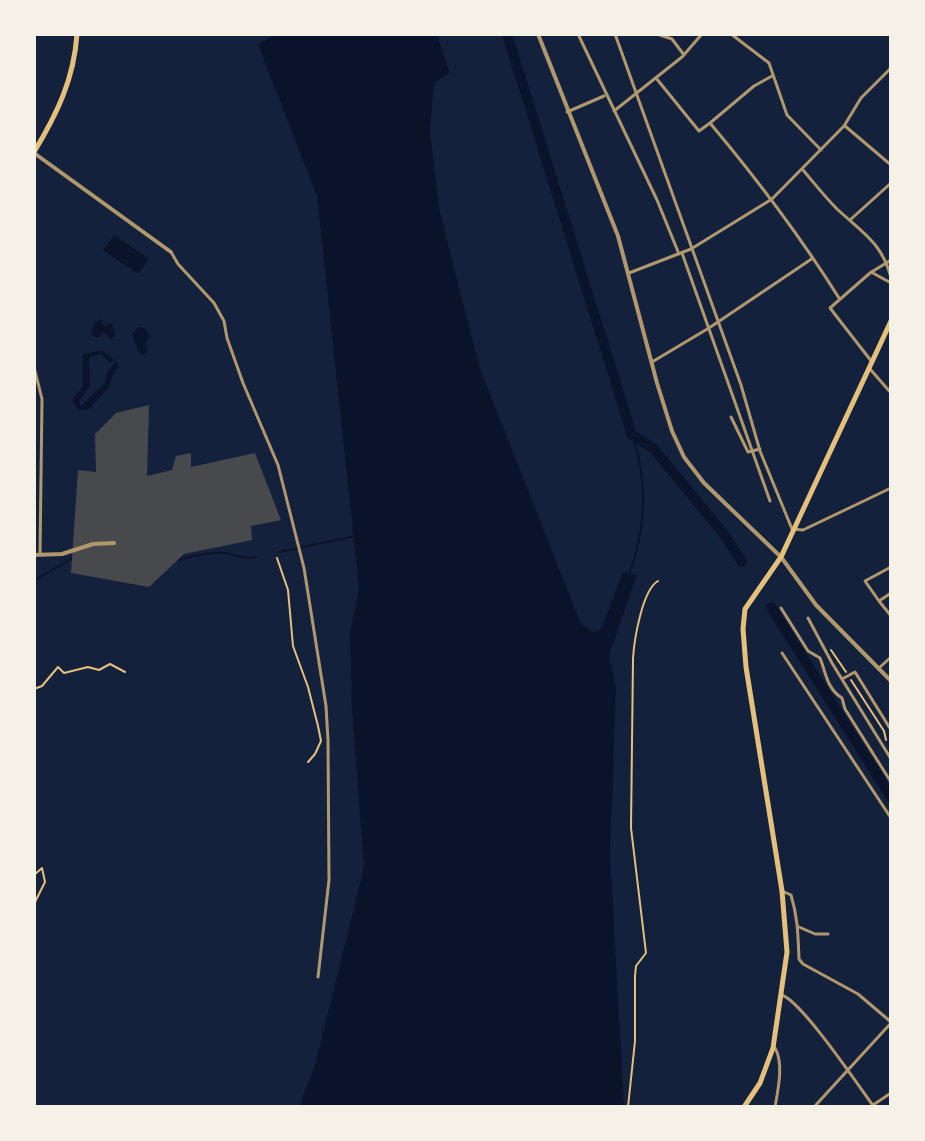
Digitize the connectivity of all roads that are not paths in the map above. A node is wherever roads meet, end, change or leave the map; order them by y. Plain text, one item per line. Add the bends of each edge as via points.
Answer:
1 (69, 34) edge
2 (538, 34) edge
3 (578, 34) edge
4 (615, 34) edge
5 (657, 34) edge
6 (702, 34) edge
7 (731, 34) edge
8 (77, 35) edge
9 (684, 55) junction
10 (891, 68) edge
11 (772, 76) junction
12 (656, 78) junction
13 (605, 95) junction
14 (635, 95) junction
15 (614, 111) junction
16 (567, 112) junction
17 (710, 123) junction
18 (844, 126) junction
19 (821, 150) junction
20 (34, 152) edge
21 (891, 165) edge
22 (803, 170) junction
23 (891, 183) edge
24 (772, 199) junction
25 (850, 220) junction
26 (691, 249) junction
27 (171, 252) joint
28 (681, 254) junction
29 (813, 258) junction
30 (889, 261) edge
31 (871, 272) junction
32 (629, 273) junction
33 (891, 277) edge
34 (891, 283) edge
35 (839, 298) junction
36 (891, 321) edge
37 (718, 322) junction
38 (709, 328) junction
39 (652, 362) junction
40 (870, 365) junction
41 (34, 367) edge
42 (891, 393) edge
43 (731, 417) dead end
44 (760, 449) junction
45 (752, 451) junction
46 (891, 488) edge
47 (770, 501) dead end
48 (792, 529) junction
49 (114, 543) dead end
50 (37, 555) edge
51 (781, 557) junction
52 (891, 567) edge
53 (891, 593) edge
54 (879, 601) junction
55 (781, 608) dead end
56 (891, 616) edge
57 (808, 618) dead end
58 (782, 653) dead end
59 (891, 657) edge
60 (879, 669) junction
61 (842, 679) junction
62 (891, 681) edge
63 (891, 730) edge
64 (891, 759) edge
65 (891, 782) edge
66 (891, 818) edge
67 (782, 891) junction
68 (799, 927) junction
69 (828, 934) dead end
70 (318, 977) dead end
71 (782, 995) junction
72 (891, 1022) edge
73 (773, 1048) junction
74 (847, 1072) junction
75 (891, 1093) edge
76 (874, 1106) edge
77 (744, 1107) edge
78 (775, 1107) edge
79 (814, 1107) edge

1 - 8 street
2 - 16 street
3 - 13 street
4 - 14 street
5 - 9 street via 672,39
6 - 9 street
7 - 11 street via 769,63
8 - 20 main road via 64,96
9 - 12 street
10 - 18 street via 861,98
11 - 17 street
11 - 19 street via 787,115
12 - 14 street
12 - 17 street via 699,131
13 - 15 street
13 - 16 street
14 - 15 street
14 - 26 street
15 - 28 street
16 - 32 street
17 - 24 street
18 - 19 street
18 - 21 street
19 - 22 street
20 - 27 street
22 - 24 street
22 - 25 street
23 - 25 street
24 - 26 street
24 - 29 street
25 - 30 street
26 - 28 street
26 - 37 street
27 - 70 street via 224,321 278,465 312,609 328,740 329,880
28 - 32 street
28 - 38 street
29 - 35 street
29 - 37 street
30 - 31 street
30 - 33 street
31 - 34 street
31 - 35 street
32 - 39 street
35 - 40 street via 831,311
36 - 40 main road
37 - 38 street
37 - 44 street
38 - 39 street
38 - 45 street
39 - 51 street via 684,457
40 - 42 street
40 - 48 main road
41 - 50 street via 42,399
43 - 45 street
44 - 45 street
44 - 48 street
45 - 47 street
46 - 48 street via 803,530
48 - 51 main road
49 - 50 street
51 - 60 street via 816,605
51 - 67 main road via 749,600 743,629
52 - 54 street via 865,581
53 - 54 street
54 - 56 street
55 - 65 street via 808,651 820,658 825,678 845,702
57 - 61 street
58 - 66 street
59 - 60 street
60 - 62 street
61 - 63 street via 855,672
61 - 64 street
67 - 68 street via 791,895
67 - 71 main road via 787,952
68 - 69 street
68 - 72 street via 803,964 858,994
71 - 73 main road
71 - 74 street via 805,1016
72 - 74 street
73 - 77 main road
73 - 78 street via 779,1069
74 - 76 street
74 - 79 street
75 - 76 street

